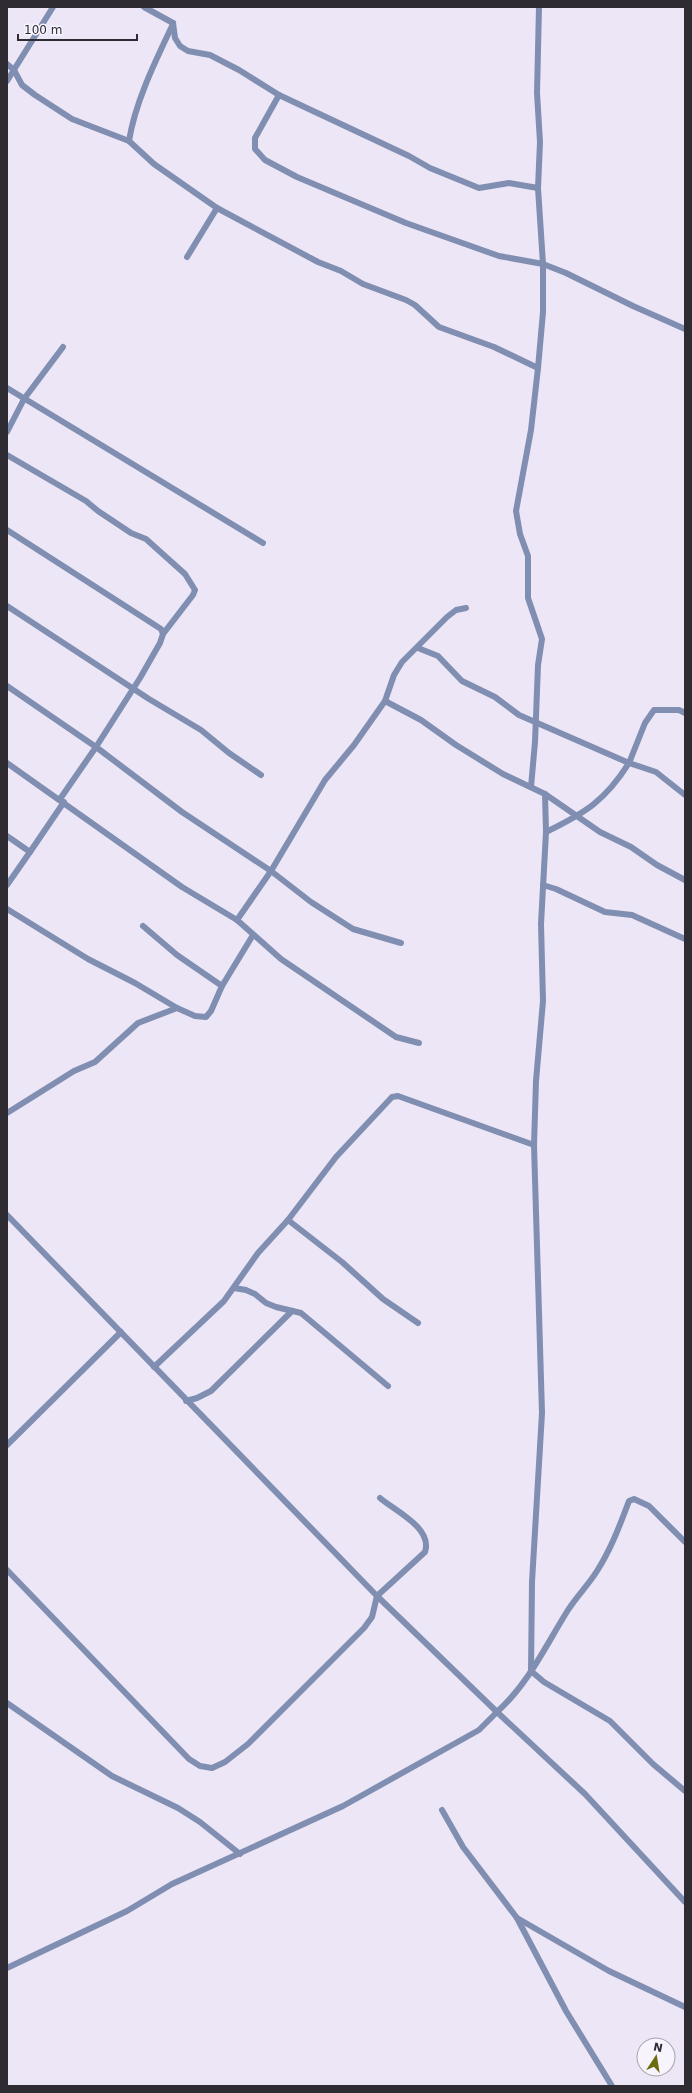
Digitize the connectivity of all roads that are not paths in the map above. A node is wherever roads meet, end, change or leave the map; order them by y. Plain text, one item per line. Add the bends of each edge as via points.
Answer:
1 (53, 7) edge
2 (144, 7) edge
3 (539, 7) edge
4 (174, 23) junction
5 (7, 64) edge
6 (14, 70) junction
7 (7, 80) edge
8 (278, 95) junction
9 (129, 141) junction
10 (538, 188) junction
11 (217, 208) junction
12 (187, 257) dead end
13 (543, 264) junction
14 (685, 329) edge
15 (63, 347) dead end
16 (538, 368) junction
17 (7, 388) edge
18 (24, 399) junction
19 (7, 432) edge
20 (7, 455) edge
21 (7, 530) edge
22 (263, 543) dead end
23 (7, 606) edge
24 (466, 608) dead end
25 (163, 634) junction
26 (418, 648) junction
27 (7, 686) edge
28 (133, 688) junction
29 (385, 700) junction
30 (685, 713) edge
31 (536, 722) junction
32 (96, 747) junction
33 (7, 763) edge
34 (629, 763) junction
35 (261, 775) dead end
36 (531, 787) junction
37 (545, 794) junction
38 (685, 795) edge
39 (62, 800) junction
40 (577, 817) junction
41 (546, 832) junction
42 (7, 836) edge
43 (30, 852) junction
44 (272, 871) junction
45 (685, 880) edge
46 (7, 885) edge
47 (543, 886) junction
48 (7, 909) edge
49 (237, 920) junction
50 (143, 926) dead end
51 (253, 935) junction
52 (685, 940) edge
53 (401, 943) dead end
54 (222, 986) junction
55 (177, 1008) junction
56 (419, 1043) dead end
57 (7, 1113) edge
58 (534, 1145) junction
59 (7, 1215) edge
60 (288, 1220) junction
61 (234, 1288) junction
62 (292, 1310) junction
63 (418, 1323) dead end
64 (121, 1332) junction
65 (154, 1367) junction
66 (388, 1386) dead end
67 (186, 1401) junction
68 (7, 1445) edge
69 (380, 1498) dead end
70 (685, 1542) edge
71 (7, 1570) edge
72 (377, 1596) junction
73 (531, 1671) junction
74 (7, 1703) edge
75 (497, 1712) junction
76 (685, 1791) edge
77 (442, 1810) dead end
78 (240, 1854) junction
79 (685, 1902) edge
80 (517, 1918) junction
81 (7, 1968) edge
82 (685, 2007) edge
83 (612, 2086) edge

1 - 6 street
2 - 4 street
3 - 10 street via 536,93 540,142
4 - 8 street via 175,38 188,51 210,55
4 - 9 street via 138,104
5 - 6 street
6 - 7 street
6 - 9 street via 22,85 72,119
8 - 10 street via 470,186 484,188 510,183
8 - 13 street via 255,138 255,149 265,160 304,181 406,223 499,256
9 - 11 street via 154,164
10 - 13 street
11 - 12 street
11 - 16 street via 363,284 406,300 439,327 494,347
13 - 14 street
13 - 16 street via 543,312
15 - 18 street
16 - 31 street via 530,437 516,511 520,534 528,556 528,598 542,639 538,665
17 - 18 street
18 - 19 street
18 - 22 street
20 - 25 street via 86,501 130,533 146,539 185,574 195,590
21 - 25 street via 161,629
23 - 28 street
24 - 26 street via 456,610 447,617
25 - 28 street
26 - 29 street via 402,662
26 - 31 street via 438,656 462,681 495,698 519,715
27 - 32 street
28 - 32 street
28 - 35 street via 201,730
29 - 36 street via 421,720 503,774
29 - 44 street via 354,745 325,780
30 - 34 street via 679,710 654,710 645,723
31 - 34 street
31 - 36 street
32 - 39 street
32 - 44 street via 182,812
33 - 39 street
34 - 38 street via 656,772
34 - 40 street via 612,788
36 - 37 street
37 - 40 street
37 - 41 street
39 - 43 street
39 - 49 street via 182,887
40 - 41 street
40 - 45 street
41 - 47 street
42 - 43 street
43 - 46 street
44 - 49 street
44 - 53 street via 311,902 353,929
47 - 52 street via 556,889 606,912 632,916
47 - 58 street via 543,1001
48 - 55 street via 88,959
49 - 51 street
50 - 54 street via 177,955
51 - 54 street
51 - 56 street via 281,959 396,1037
54 - 55 street via 206,1017 195,1016
55 - 57 street via 138,1023 95,1062 74,1071
58 - 60 street via 392,1096 336,1157
58 - 73 street via 542,1414 532,1582
59 - 64 street
60 - 61 street via 258,1253
60 - 63 street via 342,1262 383,1299
61 - 62 street via 246,1290 276,1307
61 - 65 street via 224,1301
62 - 66 street via 311,1320
62 - 67 street via 210,1391
64 - 65 street
64 - 68 street
65 - 67 street
67 - 72 street
69 - 72 street via 412,1522 424,1535 427,1545 425,1552
70 - 73 street via 649,1506 634,1499 630,1501 597,1571 568,1610
71 - 72 street via 189,1759 200,1766 212,1768 225,1762 248,1744 364,1628 372,1617
72 - 75 street
73 - 75 street via 511,1699
73 - 76 street via 544,1682 610,1721
74 - 78 street via 112,1776 178,1808 200,1822
75 - 78 street via 479,1730 380,1786
75 - 79 street via 585,1794
77 - 80 street via 463,1846
78 - 81 street via 172,1884 126,1911
80 - 82 street via 609,1972
80 - 83 street via 566,2011

